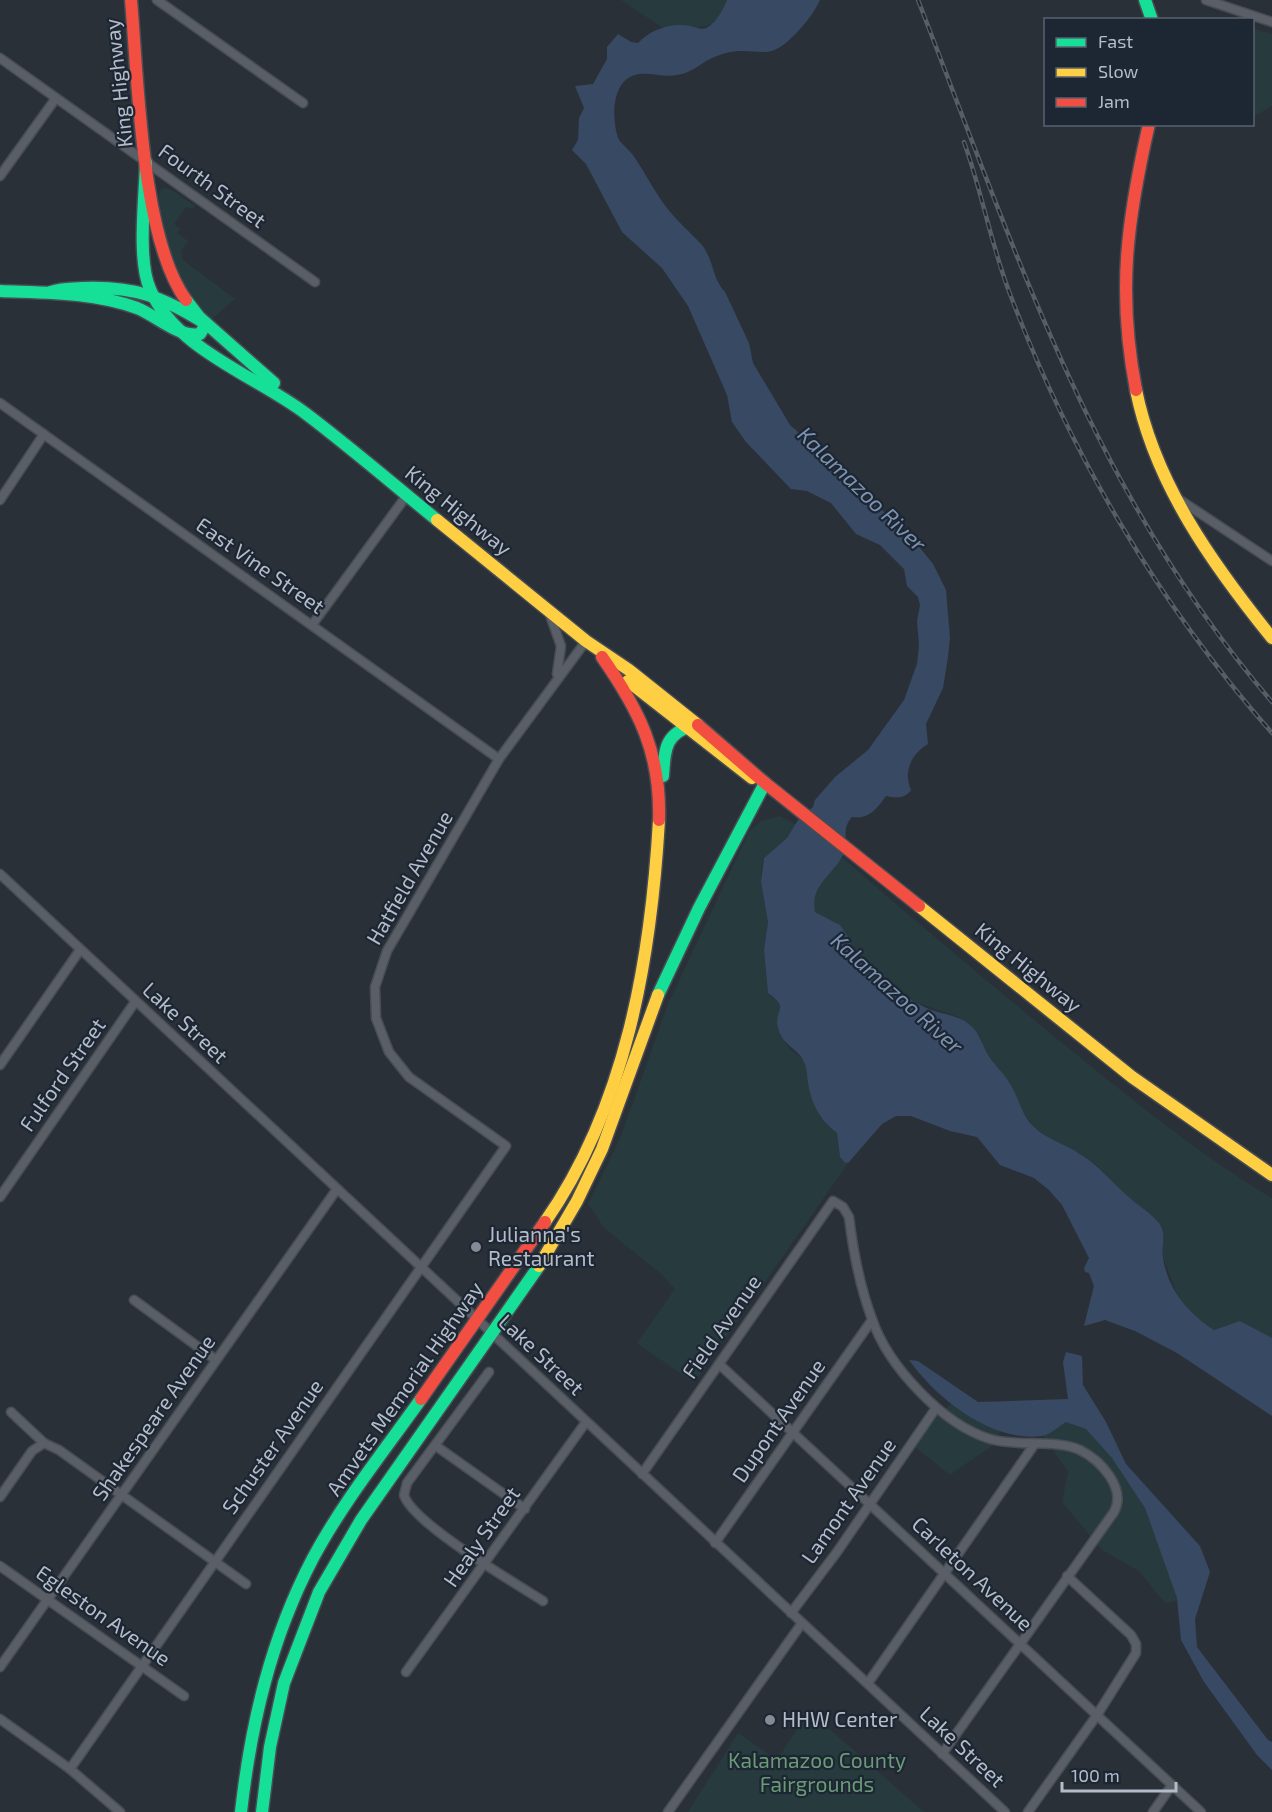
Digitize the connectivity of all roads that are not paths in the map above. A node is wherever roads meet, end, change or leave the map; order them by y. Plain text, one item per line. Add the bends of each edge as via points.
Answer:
1 (131, 0) edge
2 (157, 0) edge
3 (1145, 0) edge
4 (1206, 0) edge
5 (1151, 18) edge
6 (1272, 22) edge
7 (0, 58) edge
8 (56, 98) junction
9 (303, 103) dead end
10 (1149, 126) edge
11 (146, 162) junction
12 (0, 176) edge
13 (315, 282) dead end
14 (0, 291) edge
15 (51, 292) junction
16 (151, 292) junction
17 (207, 324) junction
18 (182, 334) junction
19 (0, 403) edge
20 (304, 412) junction
21 (44, 434) junction
22 (407, 495) junction
23 (1172, 495) junction
24 (0, 500) edge
25 (1272, 561) edge
26 (545, 607) junction
27 (312, 625) junction
28 (1272, 638) edge
29 (586, 641) junction
30 (602, 657) junction
31 (555, 680) junction
32 (689, 725) junction
33 (499, 759) junction
34 (765, 783) junction
35 (660, 809) junction
36 (0, 874) edge
37 (80, 950) junction
38 (135, 1002) junction
39 (0, 1065) edge
40 (506, 1146) joint
41 (1272, 1175) edge
42 (337, 1189) junction
43 (0, 1197) edge
44 (422, 1266) junction
45 (134, 1300) dead end
46 (872, 1320) junction
47 (485, 1328) junction
48 (216, 1360) junction
49 (719, 1364) junction
50 (489, 1371) dead end
51 (936, 1408) junction
52 (10, 1412) dead end
53 (586, 1422) junction
54 (794, 1433) junction
55 (44, 1443) junction
56 (1034, 1445) junction
57 (436, 1446) junction
58 (642, 1474) junction
59 (122, 1496) junction
60 (0, 1497) edge
61 (869, 1503) junction
62 (525, 1509) junction
63 (715, 1543) junction
64 (215, 1562) junction
65 (486, 1564) junction
66 (0, 1566) edge
67 (944, 1574) junction
68 (1067, 1576) junction
69 (246, 1584) dead end
70 (48, 1600) junction
71 (543, 1601) dead end
72 (791, 1613) junction
73 (802, 1623) junction
74 (1020, 1643) junction
75 (142, 1665) junction
76 (0, 1667) edge
77 (406, 1672) dead end
78 (868, 1683) junction
79 (184, 1696) dead end
80 (1097, 1715) junction
81 (0, 1719) edge
82 (942, 1754) junction
83 (70, 1769) junction
84 (1173, 1785) junction
85 (120, 1812) edge
86 (241, 1812) edge
87 (262, 1812) edge
88 (668, 1812) edge
89 (1005, 1812) edge
90 (1028, 1812) edge
91 (1153, 1812) edge
92 (1202, 1812) edge

1 - 11 main road, King Highway
2 - 9 street
3 - 5 main road
4 - 6 street
7 - 8 street, Fourth Street
8 - 11 street, Fourth Street
8 - 12 street
10 - 23 main road via 1126,248 1124,301 1134,394
11 - 13 street, Fourth Street
11 - 16 main road, King Highway via 143,254
11 - 17 main road, King Highway via 168,267 186,301
14 - 15 main road
15 - 16 main road via 109,288
15 - 18 main road via 94,295 126,303
16 - 17 main road
16 - 18 main road, King Highway via 164,315
17 - 18 main road via 197,336
17 - 20 main road, King Highway
18 - 20 main road, King Highway
19 - 21 street, East Vine Street
20 - 22 main road, King Highway
21 - 24 street
21 - 27 street, East Vine Street
22 - 26 main road, King Highway
22 - 27 street
23 - 25 street
23 - 28 main road via 1218,570
26 - 29 main road, King Highway
26 - 31 street via 561,640
27 - 33 street, East Vine Street
29 - 30 main road, King Highway
29 - 31 street, Hatfield Avenue
29 - 32 main road, King Highway via 629,669
30 - 32 main road, King Highway
30 - 35 main road, Amvets Memorial Highway via 630,696 645,728 656,765
31 - 33 street, Hatfield Avenue
32 - 34 main road, King Highway via 728,749
32 - 35 main road via 671,736 665,747
33 - 40 street, Hatfield Avenue via 387,951 375,997 381,1035 398,1065
34 - 41 main road, King Highway via 1132,1077
34 - 47 main road, Amvets Memorial Highway via 663,984 595,1167 540,1265
35 - 47 main road, Amvets Memorial Highway via 650,927 634,1015 599,1120 561,1199
36 - 37 street, Lake Street
37 - 38 street, Lake Street
37 - 39 street
38 - 42 street, Lake Street
38 - 43 street, Fulford Street
40 - 44 street, Schuster Avenue
42 - 44 street, Lake Street
42 - 48 street, Shakespeare Avenue
44 - 47 street, Lake Street
44 - 64 street, Schuster Avenue
45 - 48 street
46 - 49 street, Field Avenue via 849,1216 832,1201
46 - 51 street via 895,1361
46 - 54 street, Dupont Avenue
47 - 53 street, Lake Street
47 - 86 main road, Amvets Memorial Highway via 340,1515 303,1574 272,1652 257,1705
47 - 87 main road, Amvets Memorial Highway via 406,1441 389,1471 387,1483 334,1564 295,1648 275,1714
48 - 59 street, Shakespeare Avenue
49 - 54 street, Carleton Avenue
49 - 58 street, Field Avenue
50 - 57 street
51 - 56 street via 983,1437
51 - 61 street, Lamont Avenue
52 - 55 street
53 - 58 street, Lake Street
53 - 62 street, Healy Street
54 - 61 street, Carleton Avenue
54 - 63 street, Dupont Avenue
55 - 59 street
55 - 60 street via 32,1451
56 - 67 street
56 - 68 street via 1078,1449 1100,1464 1116,1488 1117,1507
57 - 62 street
57 - 65 street via 407,1483 406,1500 431,1525
58 - 63 street, Lake Street
59 - 64 street
59 - 70 street, Shakespeare Avenue
61 - 67 street, Carleton Avenue
61 - 72 street, Lamont Avenue
62 - 65 street, Healy Street
63 - 72 street, Lake Street
64 - 69 street
64 - 75 street, Schuster Avenue
65 - 71 street
65 - 77 street, Healy Street
66 - 70 street, Egleston Avenue
67 - 74 street, Carleton Avenue
67 - 78 street
68 - 74 street
68 - 80 street via 1136,1644 1134,1658
70 - 75 street, Egleston Avenue
70 - 76 street, Shakespeare Avenue
72 - 73 street, Lake Street
73 - 78 street, Lake Street
73 - 88 street
74 - 80 street, Carleton Avenue
74 - 82 street
75 - 79 street, Egleston Avenue
75 - 83 street, Schuster Avenue
78 - 82 street, Lake Street
80 - 84 street, Carleton Avenue
80 - 90 street
81 - 83 street
82 - 89 street, Lake Street
83 - 85 street
84 - 91 street
84 - 92 street, Carleton Avenue

